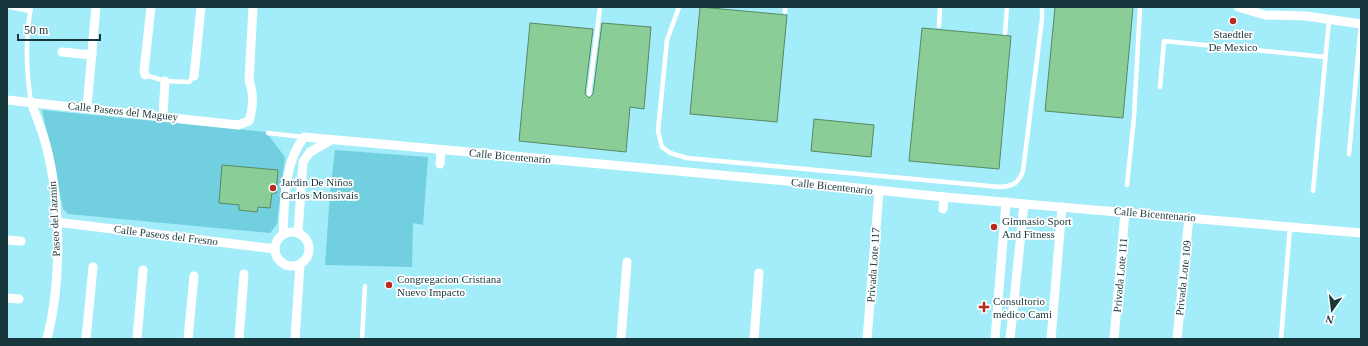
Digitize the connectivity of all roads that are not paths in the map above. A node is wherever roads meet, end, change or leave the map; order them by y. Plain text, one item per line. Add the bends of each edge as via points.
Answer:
1 (10, 7) edge
2 (96, 7) edge
3 (151, 7) edge
4 (201, 7) edge
5 (253, 7) edge
6 (600, 7) edge
7 (679, 7) edge
8 (940, 7) edge
9 (1008, 7) edge
10 (1042, 7) edge
11 (1140, 7) edge
12 (1238, 7) edge
13 (1298, 7) edge
14 (31, 9) edge
15 (1306, 16) junction
16 (1329, 20) junction
17 (1361, 24) edge
18 (939, 26) dead end
19 (1005, 33) dead end
20 (62, 52) dead end
21 (92, 55) junction
22 (1325, 57) junction
23 (1360, 59) edge
24 (145, 75) joint
25 (194, 76) joint
26 (165, 80) junction
27 (1160, 87) dead end
28 (589, 94) dead end
29 (7, 100) edge
30 (31, 102) junction
31 (87, 107) junction
32 (163, 115) junction
33 (268, 133) dead end
34 (304, 137) junction
35 (331, 140) junction
36 (441, 150) junction
37 (1350, 154) dead end
38 (440, 164) dead end
39 (1127, 186) dead end
40 (879, 191) junction
41 (1314, 191) dead end
42 (944, 197) junction
43 (1006, 202) junction
44 (1024, 204) junction
45 (1062, 207) junction
46 (944, 209) dead end
47 (1125, 212) junction
48 (1189, 217) junction
49 (56, 222) junction
50 (1290, 225) junction
51 (298, 232) junction
52 (1361, 233) edge
53 (283, 234) junction
54 (7, 240) edge
55 (21, 241) dead end
56 (276, 249) junction
57 (627, 262) dead end
58 (300, 264) junction
59 (93, 267) dead end
60 (143, 270) dead end
61 (759, 273) dead end
62 (244, 274) dead end
63 (194, 276) dead end
64 (365, 286) dead end
65 (7, 298) edge
66 (19, 300) dead end
67 (47, 339) edge
68 (86, 339) edge
69 (137, 339) edge
70 (188, 339) edge
71 (239, 339) edge
72 (295, 339) edge
73 (362, 339) edge
74 (621, 339) edge
75 (754, 339) edge
76 (867, 339) edge
77 (995, 339) edge
78 (1010, 339) edge
79 (1051, 339) edge
80 (1114, 339) edge
81 (1177, 339) edge
82 (1281, 339) edge

1 - 14 lane
2 - 21 street
3 - 24 street
4 - 25 street
5 - 32 street, Calle Paseos del Maguey via 248,81 253,90 249,121 238,125
6 - 28 lane
7 - 10 lane via 667,40 658,131 662,147 670,153 687,158 1000,187 1013,186 1023,171
8 - 18 lane
9 - 19 lane
11 - 39 lane
12 - 15 street via 1264,14
13 - 15 street
14 - 30 lane via 27,75
15 - 16 street
16 - 17 street
16 - 22 lane
17 - 23 lane
20 - 21 street
21 - 31 street
22 - 27 lane via 1164,41
22 - 41 lane
23 - 37 lane
24 - 26 lane
25 - 26 lane via 189,82
26 - 32 street
29 - 30 street, Calle Paseos del Maguey
30 - 31 street, Calle Paseos del Maguey
30 - 49 street, Paseo del Jazmín via 48,156
31 - 32 street, Calle Paseos del Maguey
33 - 34 lane
34 - 35 street, Calle Bicentenario
34 - 53 street via 288,167
35 - 36 street, Calle Bicentenario
35 - 51 street via 310,152 303,162
36 - 38 street
36 - 40 street, Calle Bicentenario
40 - 42 street, Calle Bicentenario
40 - 76 street, Privada Lote 117
42 - 43 street, Calle Bicentenario
42 - 46 street
43 - 44 street, Calle Bicentenario
43 - 77 street
44 - 45 street, Calle Bicentenario
44 - 78 street
45 - 47 street, Calle Bicentenario
45 - 79 street
47 - 48 street, Calle Bicentenario
47 - 80 street, Privada Lote 111
48 - 50 street, Calle Bicentenario
48 - 81 street, Privada Lote 109
49 - 56 street, Calle Paseos del Fresno
49 - 67 street, Paseo del Jazmín via 55,302
50 - 52 street, Calle Bicentenario
50 - 82 lane
51 - 53 street
51 - 58 street via 310,247 307,257
53 - 56 street via 276,244
54 - 55 street
56 - 58 street via 276,254 283,263 294,266
57 - 74 street
58 - 72 street
59 - 68 street
60 - 69 street
61 - 75 street
62 - 71 street
63 - 70 street
64 - 73 lane
65 - 66 street

